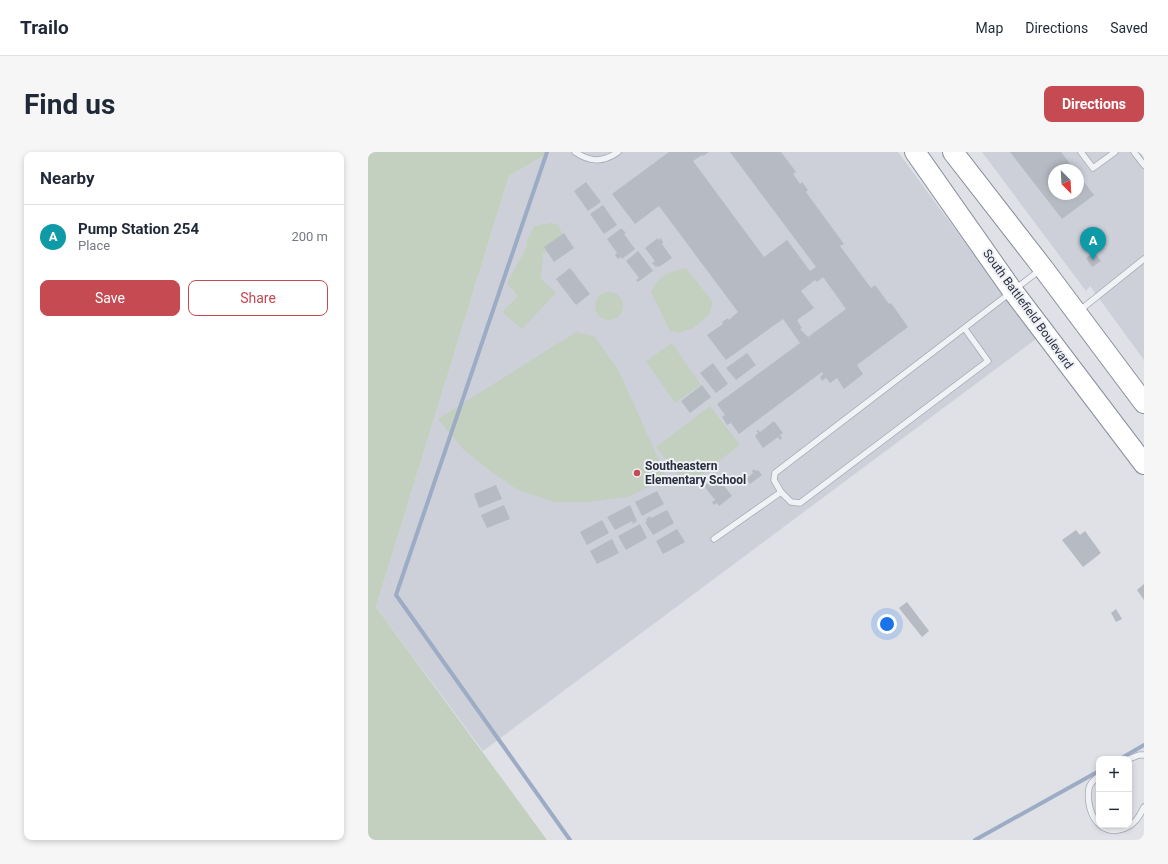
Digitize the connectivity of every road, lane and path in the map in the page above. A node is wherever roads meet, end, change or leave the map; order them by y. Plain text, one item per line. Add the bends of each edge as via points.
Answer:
1 (575, 152) edge
2 (618, 152) edge
3 (915, 152) edge
4 (953, 152) edge
5 (1081, 152) edge
6 (1115, 152) edge
7 (1134, 152) edge
8 (1144, 165) edge
9 (1144, 259) edge
10 (1043, 268) junction
11 (1012, 290) junction
12 (1076, 313) junction
13 (965, 329) junction
14 (1144, 403) edge
15 (1144, 464) edge
16 (781, 492) junction
17 (714, 540) dead end
18 (1144, 755) edge
19 (1132, 758) edge
20 (1096, 779) edge
21 (1144, 807) edge
22 (1096, 822) edge
23 (1132, 823) edge
24 (1103, 828) edge
25 (1124, 828) edge

1 - 2 lane via 585,159 601,160
3 - 11 highway, South Battlefield Boulevard
4 - 10 highway
5 - 6 lane via 1093,168
7 - 8 lane
9 - 12 lane
10 - 11 lane
10 - 12 highway
11 - 13 lane
11 - 15 highway, South Battlefield Boulevard
12 - 14 highway
13 - 16 lane via 775,473 774,480
13 - 16 lane via 988,361 800,504 791,502
16 - 17 lane
18 - 19 lane
20 - 22 lane via 1089,788 1089,806
21 - 23 lane
24 - 25 lane via 1117,831

